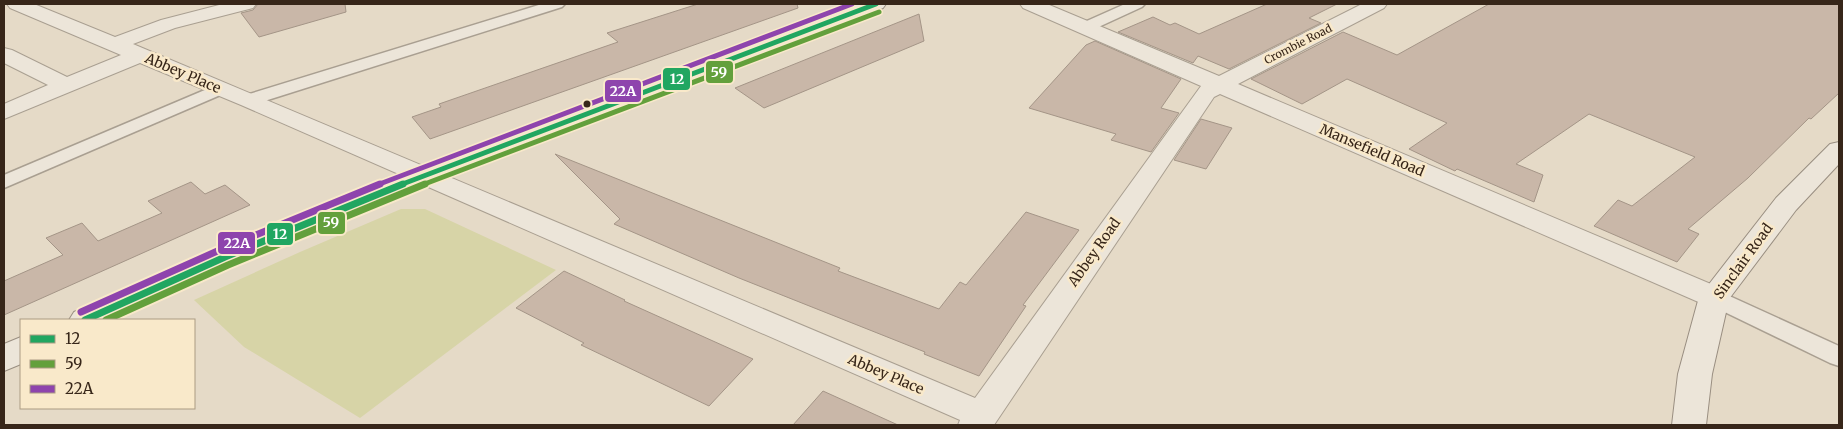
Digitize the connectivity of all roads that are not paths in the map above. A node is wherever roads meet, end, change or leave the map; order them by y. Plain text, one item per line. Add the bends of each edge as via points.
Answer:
1 (17, 4) edge
2 (246, 4) edge
3 (557, 4) edge
4 (876, 4) edge
5 (1030, 4) edge
6 (1137, 4) edge
7 (1377, 4) edge
8 (1086, 27) junction
9 (115, 44) junction
10 (4, 55) edge
11 (139, 55) junction
12 (1218, 84) junction
13 (66, 85) junction
14 (219, 89) junction
15 (248, 100) junction
16 (4, 112) edge
17 (1839, 149) edge
18 (422, 176) junction
19 (4, 182) edge
20 (1714, 296) junction
21 (87, 319) edge
22 (20, 350) edge
23 (1839, 357) edge
24 (4, 359) edge
25 (979, 420) edge
26 (1689, 425) edge

1 - 9 street, Abbey Place
2 - 9 street via 168,24
3 - 15 lane
4 - 18 street
5 - 8 street, Mansefield Road
6 - 8 lane
7 - 12 street, Crombie Road
8 - 12 street, Mansefield Road
9 - 11 street, Abbey Place
10 - 13 street
11 - 13 street
11 - 14 street, Abbey Place
12 - 20 street, Mansefield Road
12 - 25 street, Abbey Road via 1206,92
13 - 16 street
14 - 15 street, Abbey Place
14 - 19 lane
15 - 18 street, Abbey Place
17 - 20 street, Sinclair Road via 1786,204
18 - 21 street via 225,257
18 - 25 street, Abbey Place
20 - 23 lane
20 - 26 street, Sinclair Road via 1695,374
22 - 24 street

